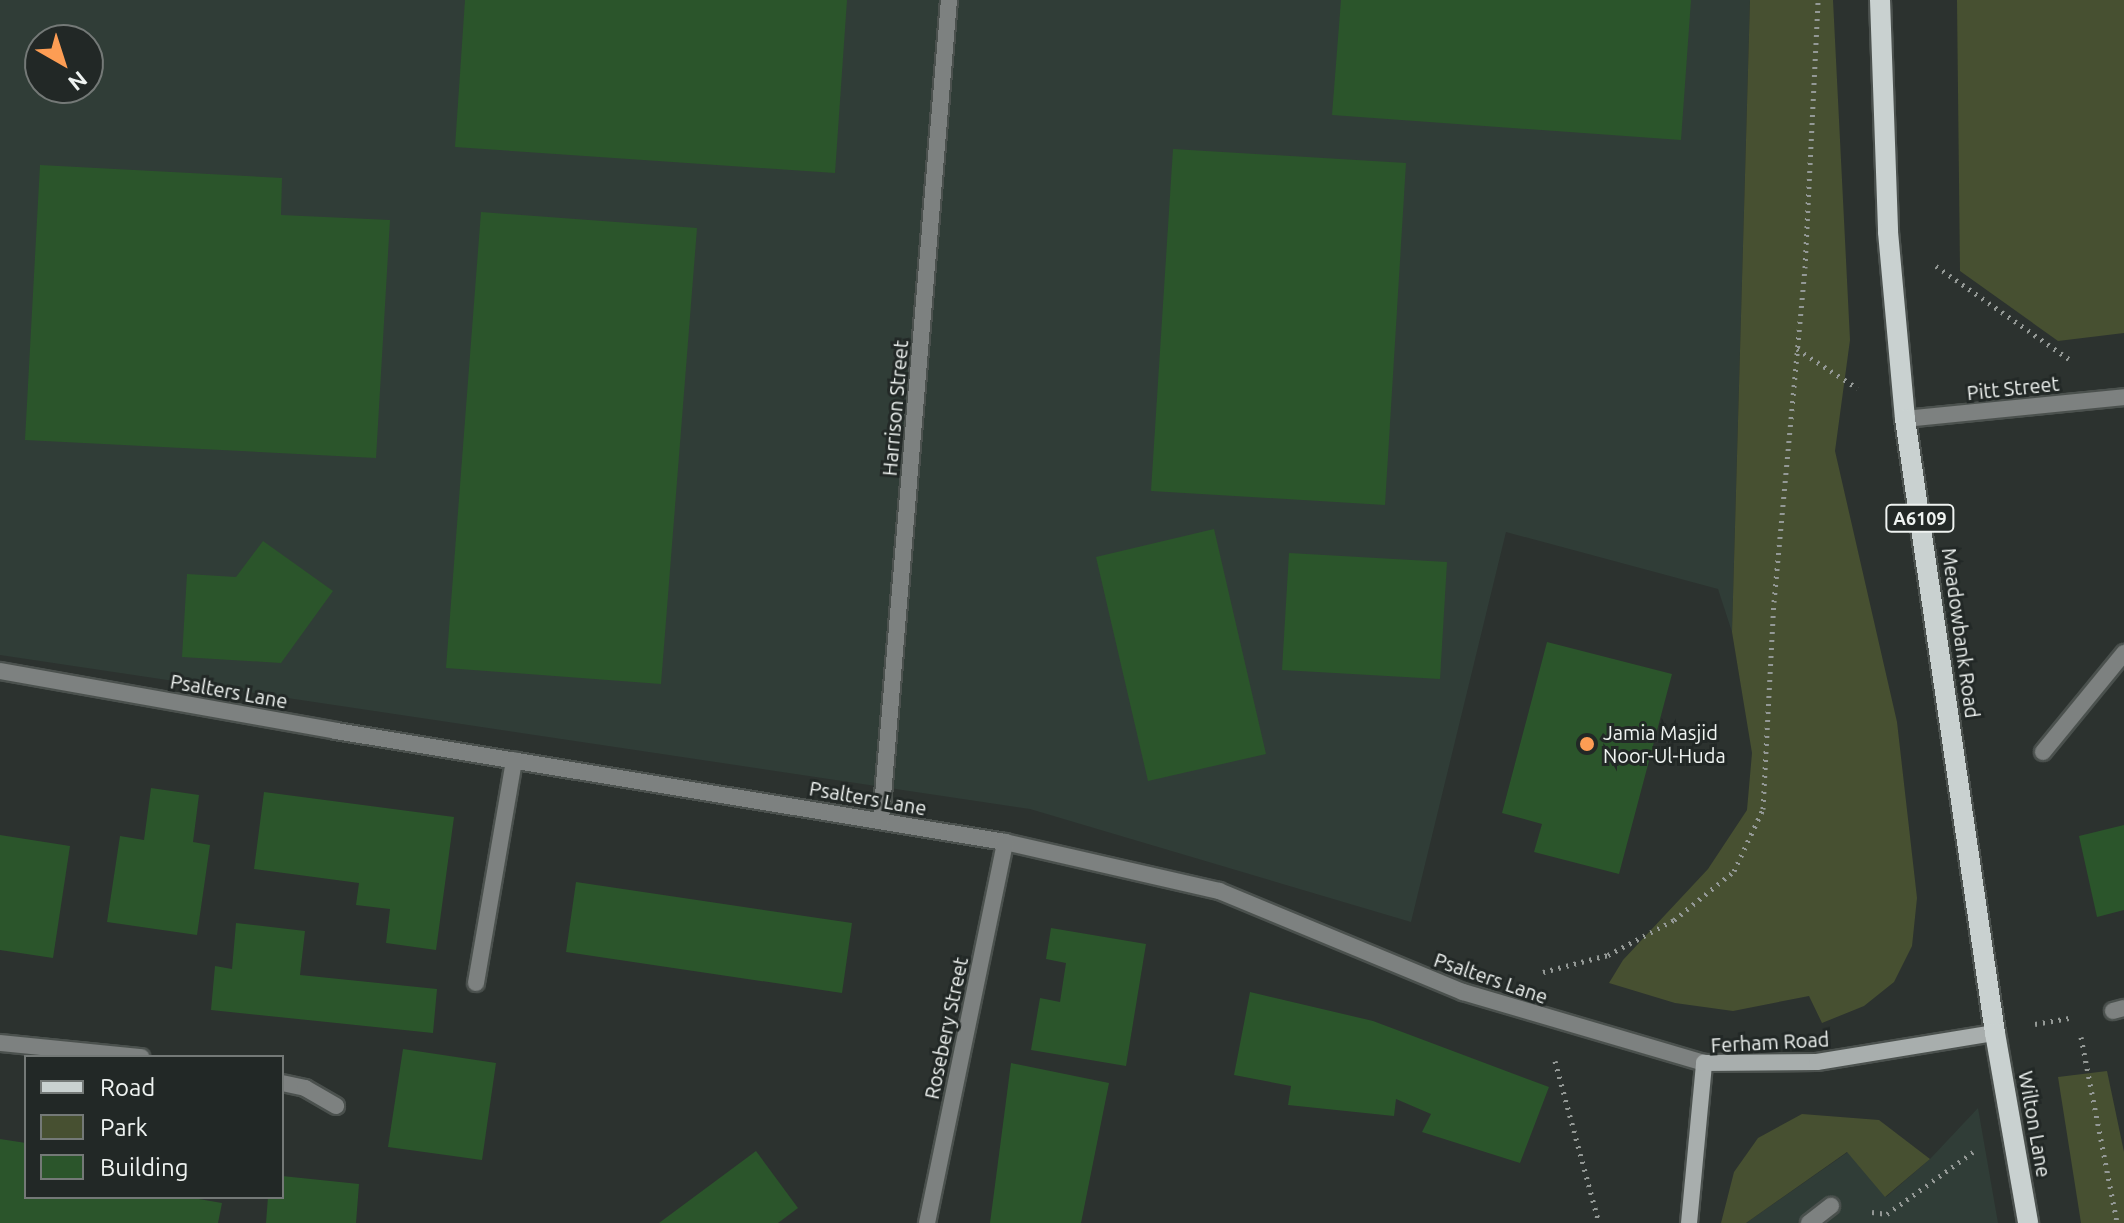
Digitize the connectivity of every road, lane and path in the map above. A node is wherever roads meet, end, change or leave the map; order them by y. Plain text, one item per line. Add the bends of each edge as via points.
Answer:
1 (949, 0) edge
2 (1818, 0) edge
3 (1880, 0) edge
4 (1888, 232) junction
5 (1797, 349) junction
6 (2123, 397) edge
7 (1905, 419) junction
8 (2124, 653) edge
9 (0, 671) edge
10 (2043, 752) dead end
11 (514, 760) junction
12 (881, 820) junction
13 (1005, 842) junction
14 (476, 983) dead end
15 (1463, 992) junction
16 (1543, 1018) junction
17 (1995, 1033) junction
18 (0, 1043) edge
19 (121, 1055) edge
20 (1704, 1063) junction
21 (284, 1083) edge
22 (336, 1106) dead end
23 (2011, 1125) junction
24 (1831, 1206) joint
25 (927, 1223) edge
26 (1599, 1223) edge
27 (1689, 1223) edge
28 (1809, 1223) edge
29 (2028, 1223) edge
30 (2117, 1223) edge

1 - 12 street, Harrison Street
2 - 5 path
3 - 4 main road, Meadowbank Road / A6109
4 - 6 path
4 - 7 main road, Meadowbank Road / A6109
5 - 7 path
5 - 15 path via 1774,602 1763,809 1734,871 1674,920 1608,955
6 - 7 street, Pitt Street
7 - 17 main road, Meadowbank Road / A6109
8 - 10 street
9 - 11 street, Psalters Lane
11 - 12 street, Psalters Lane
11 - 14 street
12 - 13 street, Psalters Lane
13 - 15 street, Psalters Lane via 1219,891
13 - 25 street, Rosebery Street
15 - 16 street, Psalters Lane
16 - 20 street, Psalters Lane
16 - 26 path
17 - 20 street, Ferham Road via 1817,1062
17 - 23 main road, Wilton Lane / A6109
17 - 30 path via 2077,1016
18 - 19 street
20 - 27 street, Ferham Road
21 - 22 street via 305,1088
23 - 24 path via 1887,1214
23 - 29 main road, Wilton Lane / A6109
24 - 28 street

